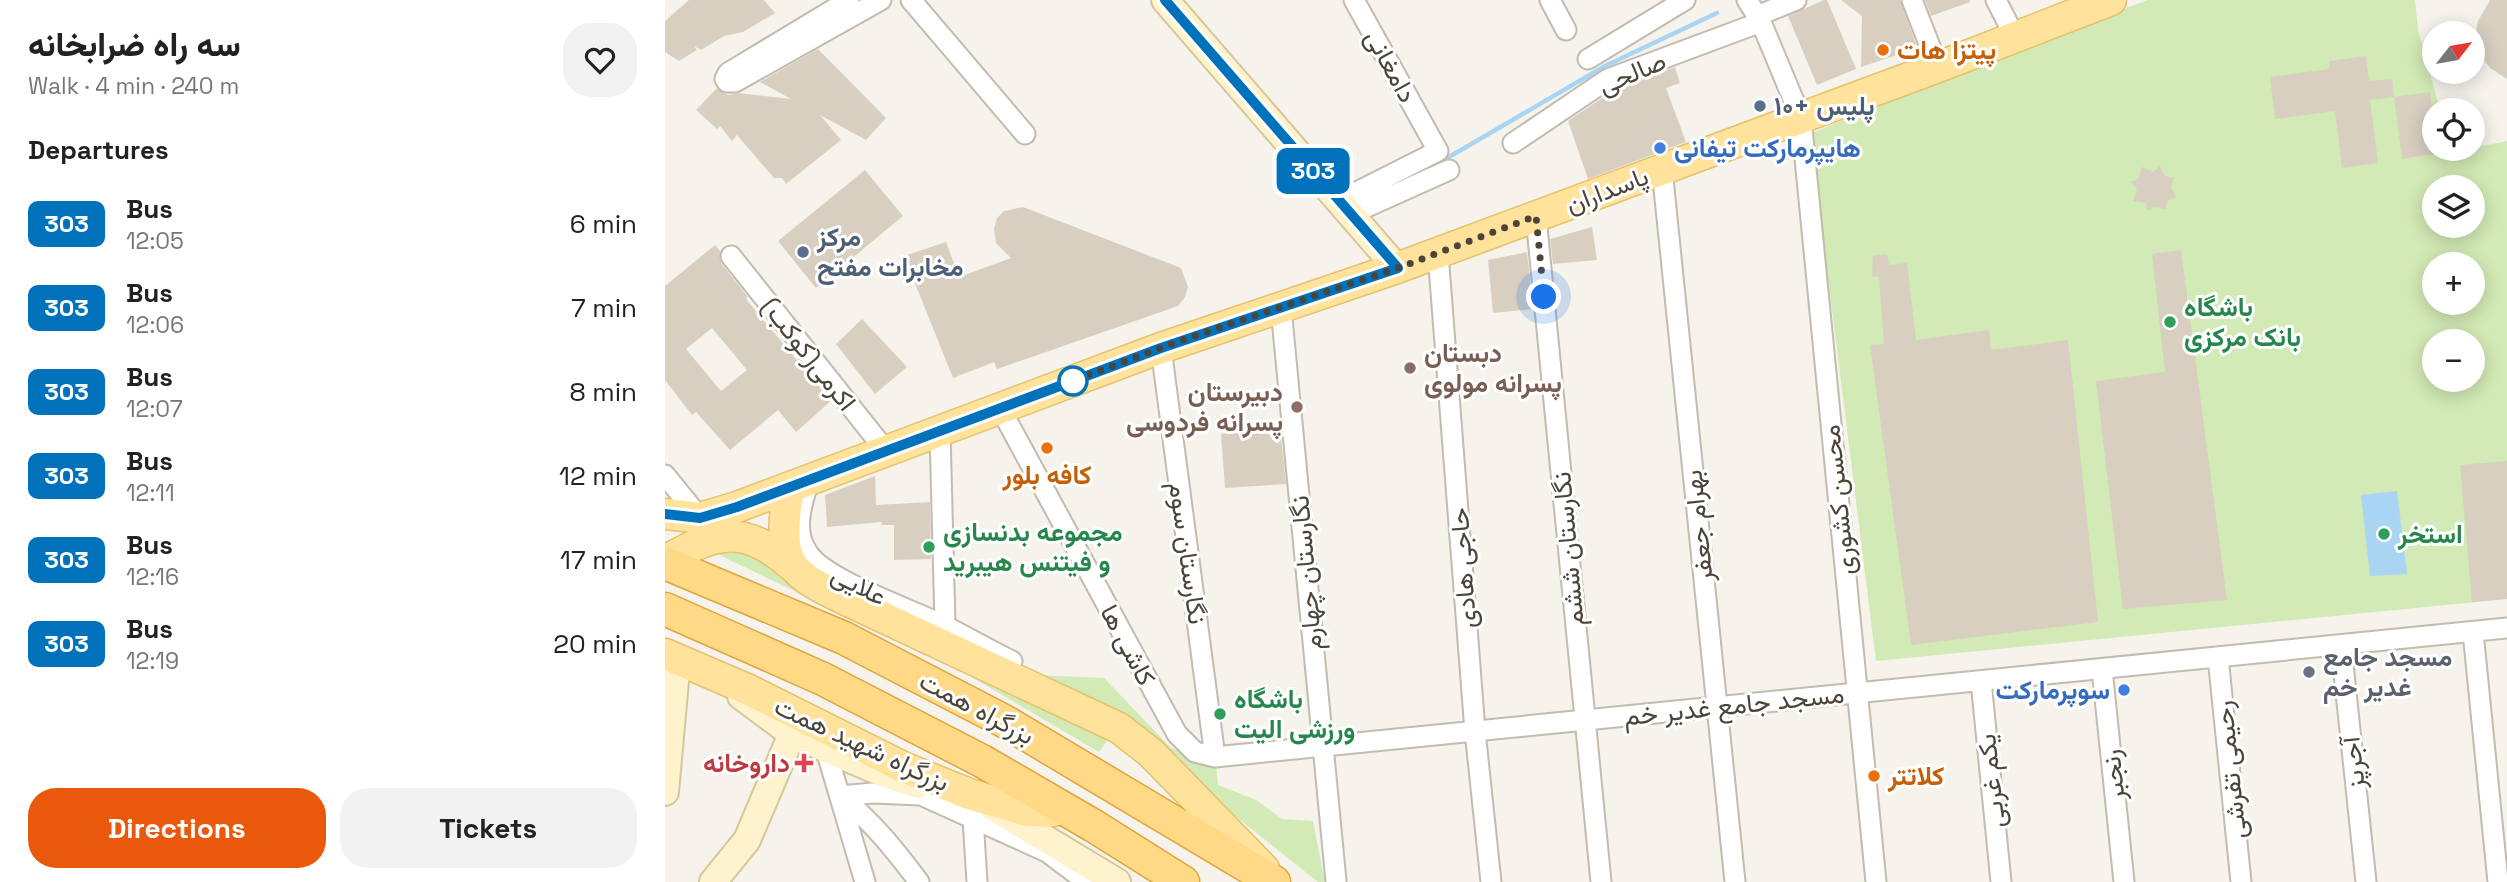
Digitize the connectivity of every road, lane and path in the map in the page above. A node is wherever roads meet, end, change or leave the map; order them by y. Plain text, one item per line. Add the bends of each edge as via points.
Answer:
1 (849, 0) edge
2 (881, 0) edge
3 (911, 0) edge
4 (1165, 0) edge
5 (1354, 0) edge
6 (1550, 0) edge
7 (1685, 0) edge
8 (1796, 0) edge
9 (1912, 0) edge
10 (1996, 0) edge
11 (2111, 0) edge
12 (1755, 13) edge
13 (1566, 30) dead end
14 (2015, 37) junction
15 (1588, 59) dead end
16 (1938, 67) junction
17 (1801, 118) junction
18 (1025, 134) dead end
19 (1513, 143) dead end
20 (1662, 169) junction
21 (1448, 170) dead end
22 (1345, 208) junction
23 (1536, 216) junction
24 (1438, 253) junction
25 (731, 256) dead end
26 (1398, 268) junction
27 (1281, 308) junction
28 (1161, 348) junction
29 (1000, 408) junction
30 (940, 431) junction
31 (886, 452) junction
32 (665, 475) edge
33 (799, 483) junction
34 (665, 514) edge
35 (705, 528) junction
36 (665, 533) edge
37 (665, 562) edge
38 (792, 566) junction
39 (665, 610) edge
40 (945, 626) junction
41 (2507, 628) edge
42 (2473, 632) junction
43 (2341, 645) junction
44 (669, 654) edge
45 (2218, 657) junction
46 (1012, 662) dead end
47 (2102, 669) junction
48 (709, 672) junction
49 (1981, 681) junction
50 (749, 690) junction
51 (1857, 693) junction
52 (1717, 707) junction
53 (1584, 720) junction
54 (1475, 731) junction
55 (792, 734) junction
56 (1323, 746) junction
57 (826, 750) junction
58 (1215, 757) junction
59 (665, 792) edge
60 (840, 796) junction
61 (971, 806) junction
62 (1065, 809) junction
63 (1094, 826) junction
64 (1336, 881) edge
65 (713, 882) edge
66 (865, 882) edge
67 (919, 882) edge
68 (977, 882) edge
69 (1087, 882) edge
70 (1117, 882) edge
71 (1128, 882) edge
72 (1183, 882) edge
73 (1275, 882) edge
74 (1491, 882) edge
75 (1601, 882) edge
76 (1735, 882) edge
77 (1875, 882) edge
78 (2001, 882) edge
79 (2124, 882) edge
80 (2241, 882) edge
81 (2366, 882) edge
82 (2498, 882) edge

1 - 2 street via 725,79 735,82
3 - 18 street
4 - 22 main road
5 - 22 street, دامغانی via 1438,151
6 - 13 street
7 - 15 street
8 - 12 street, صالحی
9 - 16 street
10 - 14 street
11 - 14 main road, پاسداران
12 - 17 street, محسن کشوری
12 - 19 street, صالحی via 1608,79
14 - 16 main road, پاسداران
16 - 17 main road, پاسداران
17 - 20 main road, پاسداران
17 - 51 street, محسن کشوری
20 - 23 main road, پاسداران
20 - 52 street, بهرام جعفر
21 - 22 street
22 - 26 main road
23 - 24 main road, پاسداران
23 - 53 street, نگارستان ششم
24 - 26 main road, پاسداران
24 - 54 street, حاجی هادی
25 - 31 street, اکرمی(کوکب)
26 - 27 main road, پاسداران
27 - 28 main road, پاسداران
27 - 56 street, نگارستان چهارم
28 - 29 main road, پاسداران
28 - 58 street, نگارستان سوم
29 - 30 main road, پاسداران
29 - 58 street, کاشی ها via 1177,734 1195,752
30 - 31 main road, پاسداران
30 - 40 street
31 - 33 main road, پاسداران
32 - 35 street
33 - 35 main road, پاسداران
33 - 38 main road via 785,527
33 - 40 street, علایی via 798,528 808,553 829,573
34 - 35 main road, پاسداران
35 - 36 main road
35 - 37 main road
35 - 38 main road via 751,540
37 - 73 highway, بزرگراه همت via 844,638 1004,721
38 - 73 main road via 845,599 1119,729 1151,753
39 - 62 highway, بزرگراه همت via 823,679
40 - 46 street, علایی
41 - 42 street, مسجد جامع غدیر خم
42 - 43 street, مسجد جامع غدیر خم
42 - 82 street
43 - 45 street, مسجد جامع غدیر خم
43 - 81 street, آجرپز
44 - 48 main road, بزرگراه شهید همت
44 - 50 main road
44 - 59 main road
45 - 47 street, مسجد جامع غدیر خم
45 - 80 street, رحیمی تفرشی
47 - 49 street, مسجد جامع غدیر خم
47 - 79 street, رنجبر
48 - 50 main road, بزرگراه شهید همت
48 - 55 main road
49 - 51 street, مسجد جامع غدیر خم
49 - 78 street, یکم غربی
50 - 61 main road, بزرگراه شهید همت via 904,767
51 - 52 street, مسجد جامع غدیر خم
51 - 77 street, محسن کشوری
52 - 53 street, مسجد جامع غدیر خم
52 - 76 street, بهرام جعفر
53 - 54 street, مسجد جامع غدیر خم
53 - 75 street, نگارستان ششم
54 - 56 street, مسجد جامع غدیر خم
54 - 74 street, حاجی هادی
55 - 57 main road
55 - 65 main road via 747,839
56 - 58 street, مسجد جامع غدیر خم
56 - 64 street, نگارستان چهارم
57 - 60 street
57 - 61 main road
60 - 61 street via 921,795
60 - 66 street
60 - 67 street via 888,841
61 - 62 main road, بزرگراه شهید همت via 1047,812
61 - 68 street
61 - 69 street
61 - 70 main road
62 - 63 highway, بزرگراه همت
63 - 71 main road via 1108,863
63 - 72 highway, بزرگراه همت

